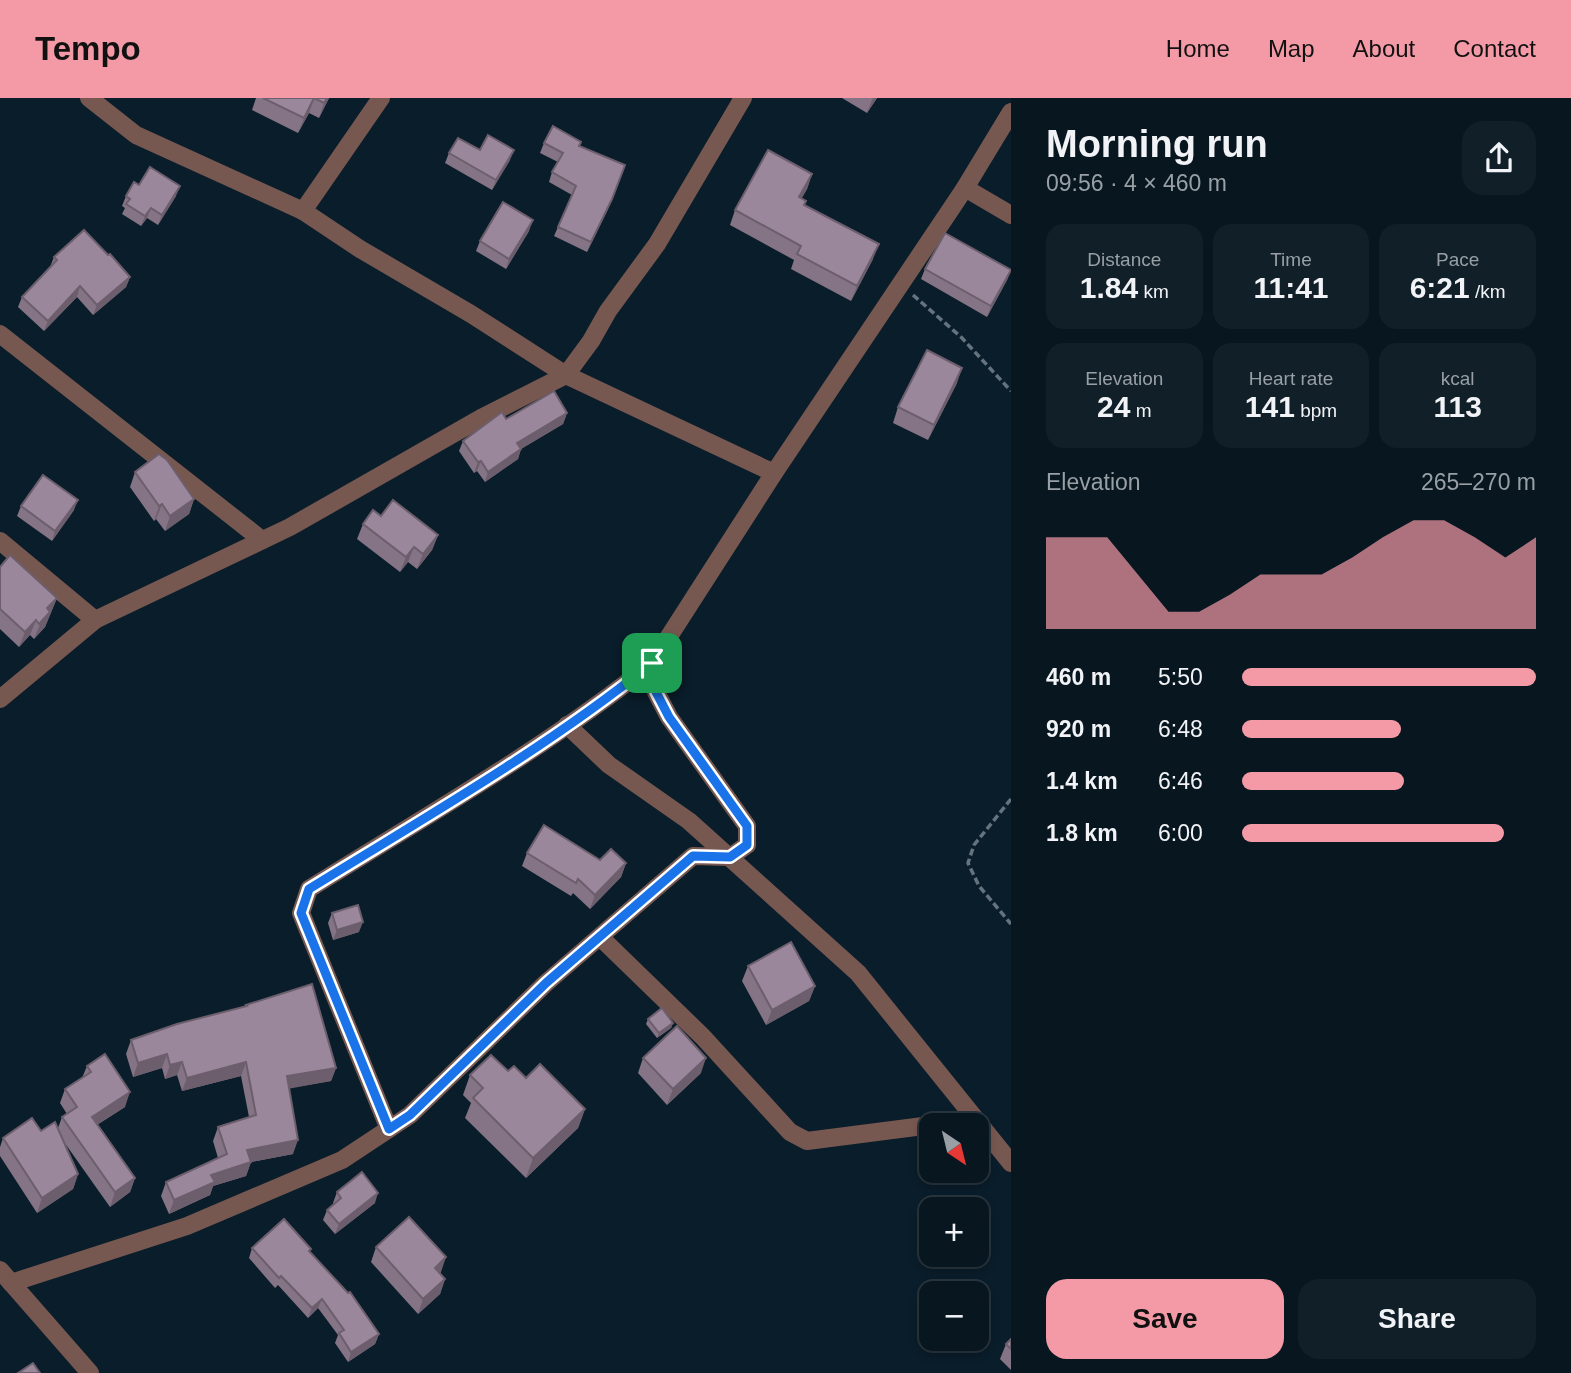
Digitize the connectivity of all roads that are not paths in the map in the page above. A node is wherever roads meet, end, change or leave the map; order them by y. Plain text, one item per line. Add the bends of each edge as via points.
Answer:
1 (89, 98) edge
2 (381, 98) edge
3 (743, 98) edge
4 (1011, 111) edge
5 (965, 188) junction
6 (303, 211) junction
7 (1011, 215) edge
8 (0, 334) edge
9 (566, 375) junction
10 (774, 473) junction
11 (262, 540) junction
12 (0, 541) edge
13 (95, 620) junction
14 (652, 663) junction
15 (0, 699) edge
16 (567, 725) junction
17 (730, 857) junction
18 (600, 937) junction
19 (968, 1113) edge
20 (919, 1127) edge
21 (389, 1129) junction
22 (989, 1138) edge
23 (1011, 1163) edge
24 (5, 1277) edge
25 (90, 1373) edge

1 - 6 street via 136,135
2 - 6 street
3 - 9 street via 657,244
4 - 5 street
5 - 7 street
5 - 10 street
6 - 9 street
8 - 11 street
9 - 10 street
9 - 11 street
10 - 14 street
11 - 13 street
12 - 13 street
13 - 15 street
14 - 16 street
14 - 17 street via 656,692 669,717 747,826 747,845
16 - 17 street via 609,765 690,821
16 - 21 street via 309,889 301,913
17 - 18 street via 693,856
17 - 19 street via 858,973
18 - 20 street via 703,1037 790,1132 807,1141
18 - 21 street via 410,1115
21 - 24 street via 342,1160 187,1226
22 - 23 street
24 - 25 street

